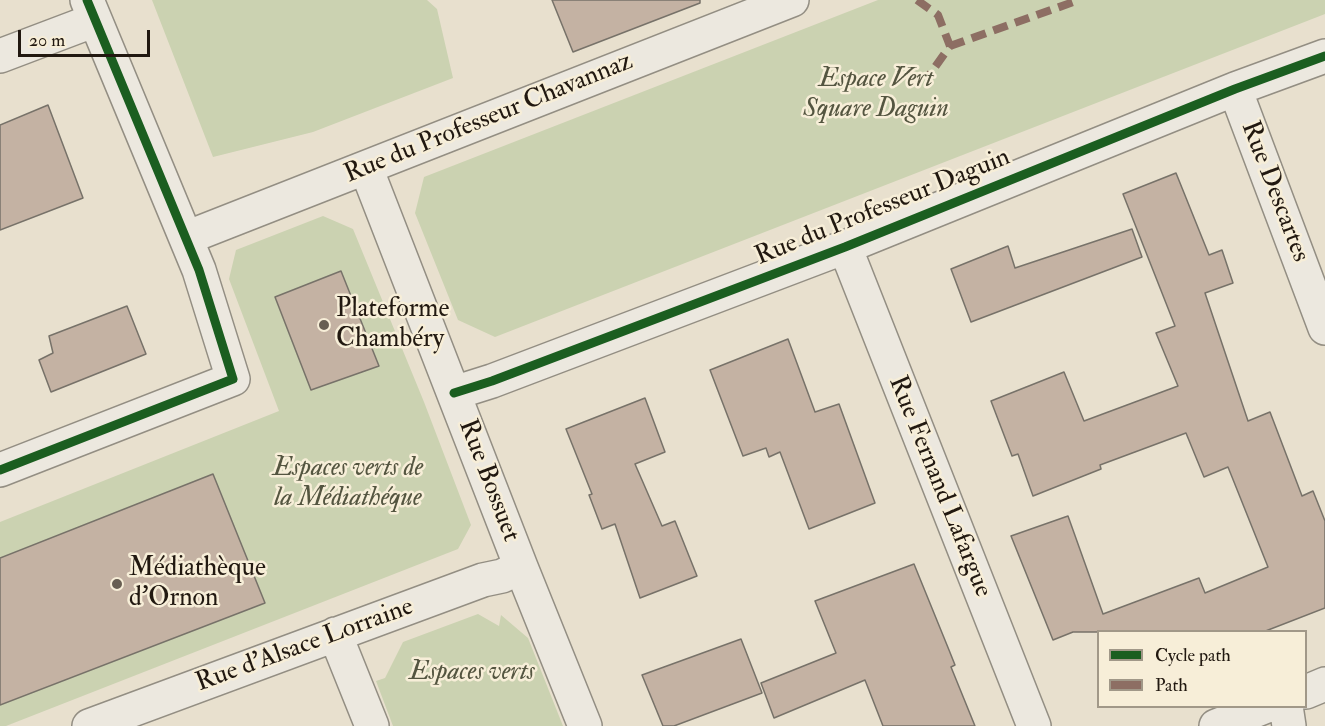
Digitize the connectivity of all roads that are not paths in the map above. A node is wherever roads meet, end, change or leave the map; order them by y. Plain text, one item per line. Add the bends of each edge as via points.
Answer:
1 (792, 0) edge
2 (91, 10) edge
3 (0, 56) edge
4 (1325, 56) edge
5 (1235, 89) junction
6 (366, 168) junction
7 (186, 238) junction
8 (845, 247) junction
9 (1325, 328) edge
10 (454, 393) junction
11 (0, 470) edge
12 (520, 567) junction
13 (335, 634) junction
14 (1325, 684) edge
15 (1307, 691) edge
16 (1262, 708) edge
17 (1286, 708) edge
18 (89, 726) edge
19 (372, 726) edge
20 (585, 726) edge
21 (1034, 726) edge
22 (1216, 726) edge
23 (1289, 726) edge

1 - 6 street, Rue du Professeur Chavannaz
2 - 3 street
2 - 7 street
4 - 5 street, Rue du Professeur Daguin
5 - 8 street, Rue du Professeur Daguin
5 - 9 street, Rue Descartes
6 - 7 street, Rue du Professeur Chavannaz
6 - 10 street, Rue Bossuet
7 - 11 street via 233,379
8 - 10 street, Rue du Professeur Daguin
8 - 21 street, Rue Fernand Lafargue
10 - 12 street, Rue Bossuet
12 - 13 street, Rue d'Alsace Lorraine
12 - 20 street, Rue Bossuet
13 - 18 street, Rue d'Alsace Lorraine
13 - 19 street
14 - 15 street
16 - 22 street
17 - 23 street

